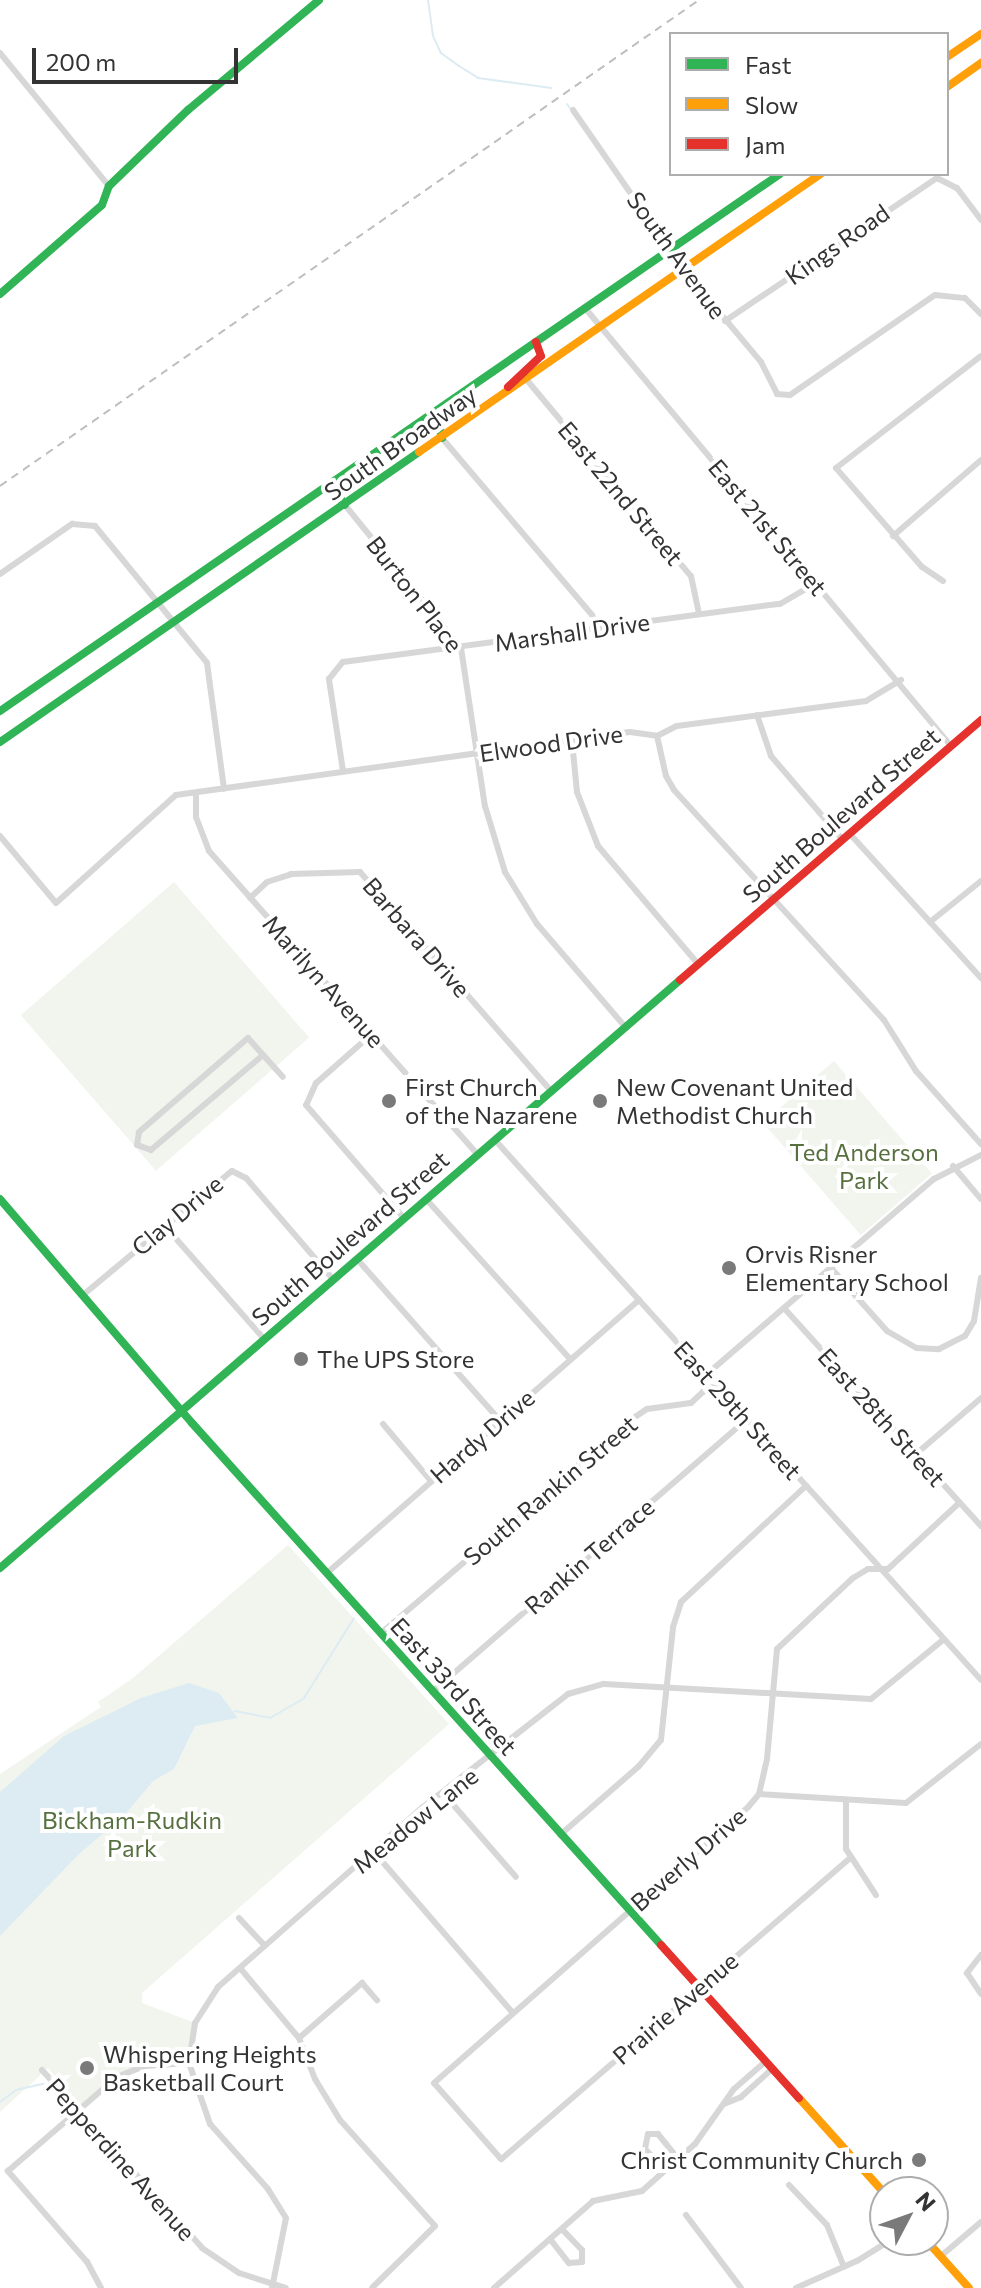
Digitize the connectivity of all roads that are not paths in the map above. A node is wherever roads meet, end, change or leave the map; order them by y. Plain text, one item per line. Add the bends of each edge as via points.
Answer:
1 (319, 0) edge
2 (981, 34) edge
3 (0, 53) edge
4 (949, 56) edge
5 (981, 63) edge
6 (949, 86) edge
7 (573, 110) dead end
8 (818, 176) edge
9 (770, 178) edge
10 (109, 186) junction
11 (981, 220) edge
12 (671, 249) junction
13 (683, 269) junction
14 (0, 294) edge
15 (585, 308) junction
16 (981, 314) edge
17 (725, 321) junction
18 (601, 327) junction
19 (536, 342) junction
20 (981, 356) edge
21 (526, 379) junction
22 (474, 386) junction
23 (494, 402) junction
24 (442, 438) junction
25 (981, 460) edge
26 (331, 485) junction
27 (345, 505) junction
28 (893, 536) junction
29 (0, 574) edge
30 (943, 581) dead end
31 (816, 583) junction
32 (162, 603) junction
33 (699, 614) junction
34 (176, 623) junction
35 (598, 630) junction
36 (461, 648) junction
37 (901, 680) junction
38 (0, 711) edge
39 (757, 715) junction
40 (981, 720) edge
41 (657, 736) junction
42 (572, 741) junction
43 (0, 742) edge
44 (951, 746) junction
45 (479, 753) junction
46 (343, 771) junction
47 (224, 789) junction
48 (196, 794) junction
49 (0, 836) edge
50 (847, 837) junction
51 (981, 881) edge
52 (250, 898) junction
53 (774, 900) junction
54 (930, 922) junction
55 (699, 965) junction
56 (981, 978) edge
57 (626, 1028) junction
58 (373, 1033) junction
59 (263, 1055) junction
60 (283, 1077) dead end
61 (552, 1092) junction
62 (495, 1140) junction
63 (981, 1144) edge
64 (478, 1155) junction
65 (981, 1155) edge
66 (953, 1166) junction
67 (0, 1199) edge
68 (426, 1199) junction
69 (981, 1199) edge
70 (404, 1218) junction
71 (164, 1225) junction
72 (357, 1259) junction
73 (831, 1268) junction
74 (981, 1278) edge
75 (333, 1279) junction
76 (83, 1295) junction
77 (639, 1300) junction
78 (784, 1308) junction
79 (264, 1339) junction
80 (570, 1359) junction
81 (710, 1379) junction
82 (981, 1398) edge
83 (182, 1411) junction
84 (746, 1420) junction
85 (501, 1422) junction
86 (383, 1424) dead end
87 (916, 1454) junction
88 (431, 1481) junction
89 (806, 1486) junction
90 (959, 1503) junction
91 (981, 1526) edge
92 (0, 1568) edge
93 (880, 1568) junction
94 (327, 1573) junction
95 (380, 1634) junction
96 (944, 1639) junction
97 (981, 1680) edge
98 (668, 1687) junction
99 (774, 1691) junction
100 (432, 1692) junction
101 (981, 1744) edge
102 (491, 1758) junction
103 (443, 1793) junction
104 (759, 1794) junction
105 (846, 1802) junction
106 (560, 1835) junction
107 (374, 1852) junction
108 (849, 1859) junction
109 (516, 1877) dead end
110 (876, 1895) dead end
111 (629, 1911) junction
112 (239, 1918) dead end
113 (265, 1946) junction
114 (981, 1955) edge
115 (240, 1968) junction
116 (698, 1988) junction
117 (981, 1994) edge
118 (377, 2000) dead end
119 (512, 2012) junction
120 (299, 2038) junction
121 (189, 2063) junction
122 (769, 2065) junction
123 (42, 2070) dead end
124 (434, 2083) joint
125 (737, 2086) junction
126 (744, 2094) junction
127 (724, 2104) junction
128 (77, 2110) junction
129 (678, 2159) junction
130 (666, 2170) junction
131 (869, 2176) edge
132 (789, 2185) dead end
133 (686, 2215) dead end
134 (981, 2222) edge
135 (562, 2229) junction
136 (550, 2239) junction
137 (949, 2249) edge
138 (869, 2252) edge
139 (941, 2256) edge
140 (844, 2267) junction
141 (272, 2286) edge
142 (101, 2288) edge
143 (286, 2288) edge
144 (372, 2288) edge
145 (494, 2288) edge
146 (741, 2288) edge
147 (796, 2288) edge
148 (969, 2288) edge

1 - 10 main road via 188,110
2 - 4 main road
3 - 10 street
5 - 6 main road
7 - 12 street, South Avenue
8 - 13 main road, South Broadway
9 - 12 main road, South Broadway
10 - 14 main road via 102,205
11 - 17 street, Kings Road via 948,180 927,182
12 - 13 street, South Avenue
12 - 15 main road, South Broadway
13 - 17 street, South Avenue
13 - 18 main road, South Broadway
15 - 18 street, East 21st Street
15 - 19 main road, South Broadway
16 - 17 street, South Avenue via 965,298 935,295 782,397
18 - 21 main road, South Broadway
18 - 31 street, East 21st Street
19 - 22 main road, South Broadway
19 - 23 main road via 541,356
20 - 28 street via 836,468
21 - 23 main road, South Broadway
21 - 33 street, East 22nd Street via 691,576
22 - 24 main road via 438,423
22 - 26 main road, South Broadway
23 - 24 main road, South Broadway
24 - 27 main road, South Broadway
24 - 35 street via 592,615
25 - 28 street
26 - 27 main road
26 - 32 main road, South Broadway
27 - 34 main road, South Broadway
27 - 36 street, Burton Place
28 - 30 street via 933,578
29 - 32 street via 82,521 95,526
31 - 33 street, Marshall Drive via 780,604
31 - 37 street, East 21st Street
32 - 34 street
32 - 38 main road, South Broadway
33 - 35 street, Marshall Drive
34 - 43 main road, South Broadway
34 - 47 street via 207,663
35 - 36 street, Marshall Drive
36 - 45 street, Burton Place
36 - 46 street, Marshall Drive via 343,662 332,670
37 - 39 street via 866,701
37 - 44 street, East 21st Street
39 - 41 street via 677,726
39 - 50 street via 771,756
40 - 44 main road, South Boulevard Street
41 - 42 street, Elwood Drive via 630,732
41 - 53 street, Elwood Drive via 674,790
42 - 45 street, Elwood Drive
42 - 55 street via 577,792 598,846
44 - 50 main road, South Boulevard Street
45 - 46 street, Elwood Drive
45 - 57 street, Burton Place via 498,854 520,901
46 - 47 street, Elwood Drive
47 - 48 street, Elwood Drive
48 - 49 street, Elwood Drive via 167,800 56,903
48 - 52 street, Marilyn Avenue via 202,838
50 - 53 main road, South Boulevard Street
50 - 54 street
51 - 54 street
52 - 58 street, Marilyn Avenue
52 - 61 street, Barbara Drive via 267,882 291,874 360,872
53 - 55 main road, South Boulevard Street
53 - 63 street, Elwood Drive via 884,1020 916,1071
54 - 56 street
55 - 57 main road, South Boulevard Street
57 - 61 main road, South Boulevard Street
58 - 64 street, Marilyn Avenue
58 - 70 street via 316,1083 306,1105
59 - 59 street via 248,1038 139,1132 137,1145 151,1150
59 - 60 street
61 - 62 main road, South Boulevard Street
62 - 64 main road, South Boulevard Street
62 - 77 street, East 29th Street
64 - 68 main road, South Boulevard Street
65 - 66 street, South Rankin Street
66 - 69 street
66 - 73 street, South Rankin Street
67 - 76 main road, East 33rd Street
68 - 70 main road, South Boulevard Street
68 - 80 street
70 - 72 main road, South Boulevard Street
71 - 75 street, Clay Drive via 220,1176 238,1172
71 - 76 street, Clay Drive
71 - 79 street
72 - 75 main road, South Boulevard Street
72 - 85 street
73 - 74 street via 887,1331 917,1348 939,1349 965,1336 974,1321
73 - 78 street, South Rankin Street
75 - 79 main road, South Boulevard Street
76 - 83 main road, East 33rd Street
77 - 80 street, Hardy Drive
77 - 81 street, East 29th Street
78 - 81 street, South Rankin Street via 714,1368
78 - 87 street, East 28th Street
79 - 83 main road, South Boulevard Street
80 - 85 street, Hardy Drive
81 - 84 street, East 29th Street
81 - 95 street, South Rankin Street via 691,1403 647,1409 632,1419
82 - 87 street
83 - 92 main road, South Boulevard Street
83 - 94 main road, East 33rd Street
84 - 89 street, East 29th Street
84 - 100 street, Rankin Terrace
85 - 88 street, Hardy Drive
86 - 88 street
87 - 90 street, East 28th Street
88 - 94 street, Hardy Drive
89 - 93 street, East 29th Street
89 - 98 street via 681,1602 673,1627
90 - 91 street, East 28th Street
90 - 93 street, Beverly Drive via 888,1569
93 - 96 street, East 29th Street
93 - 99 street, Beverly Drive via 853,1578 786,1637 777,1649
94 - 95 main road, East 33rd Street
95 - 100 main road, East 33rd Street
96 - 97 street, East 29th Street
96 - 99 street, Meadow Lane via 871,1699
98 - 99 street, Meadow Lane
98 - 102 street, Meadow Lane via 586,1685
98 - 106 street via 655,1752
99 - 104 street, Beverly Drive
100 - 102 main road, East 33rd Street
101 - 105 street via 906,1803
102 - 103 street, Meadow Lane
102 - 106 main road, East 33rd Street
103 - 107 street, Meadow Lane
103 - 109 street
104 - 105 street
104 - 111 street, Beverly Drive
105 - 108 street
106 - 111 main road, East 33rd Street
107 - 113 street, Meadow Lane
107 - 119 street
108 - 110 street
108 - 116 street, Prairie Avenue
111 - 116 main road, East 33rd Street
111 - 119 street, Beverly Drive
112 - 113 street
113 - 115 street, Meadow Lane
114 - 117 street via 967,1973
115 - 120 street
115 - 121 street, Meadow Lane via 203,2007
116 - 122 main road, East 33rd Street
116 - 124 street, Prairie Avenue via 501,2159
118 - 120 street via 362,1983
119 - 124 street, Beverly Drive
120 - 144 street via 315,2079 340,2120 435,2226
121 - 128 street via 124,2073
121 - 141 street via 210,2124 268,2189 286,2218
122 - 125 street
122 - 126 street
122 - 131 main road, East 33rd Street
123 - 128 street, Pepperdine Avenue
125 - 126 street
125 - 127 street
126 - 127 street
127 - 129 street
128 - 141 street, Pepperdine Avenue via 202,2248 239,2273
128 - 142 street via 8,2171 87,2262
129 - 130 street
129 - 130 street via 658,2134 648,2134 645,2149
130 - 135 street via 633,2196 593,2201
132 - 140 street via 827,2225
133 - 146 street
134 - 137 street
135 - 136 street
135 - 136 street via 582,2250 580,2264 569,2263
136 - 145 street
138 - 140 street
139 - 148 main road
140 - 147 street
141 - 143 street, Pepperdine Avenue

